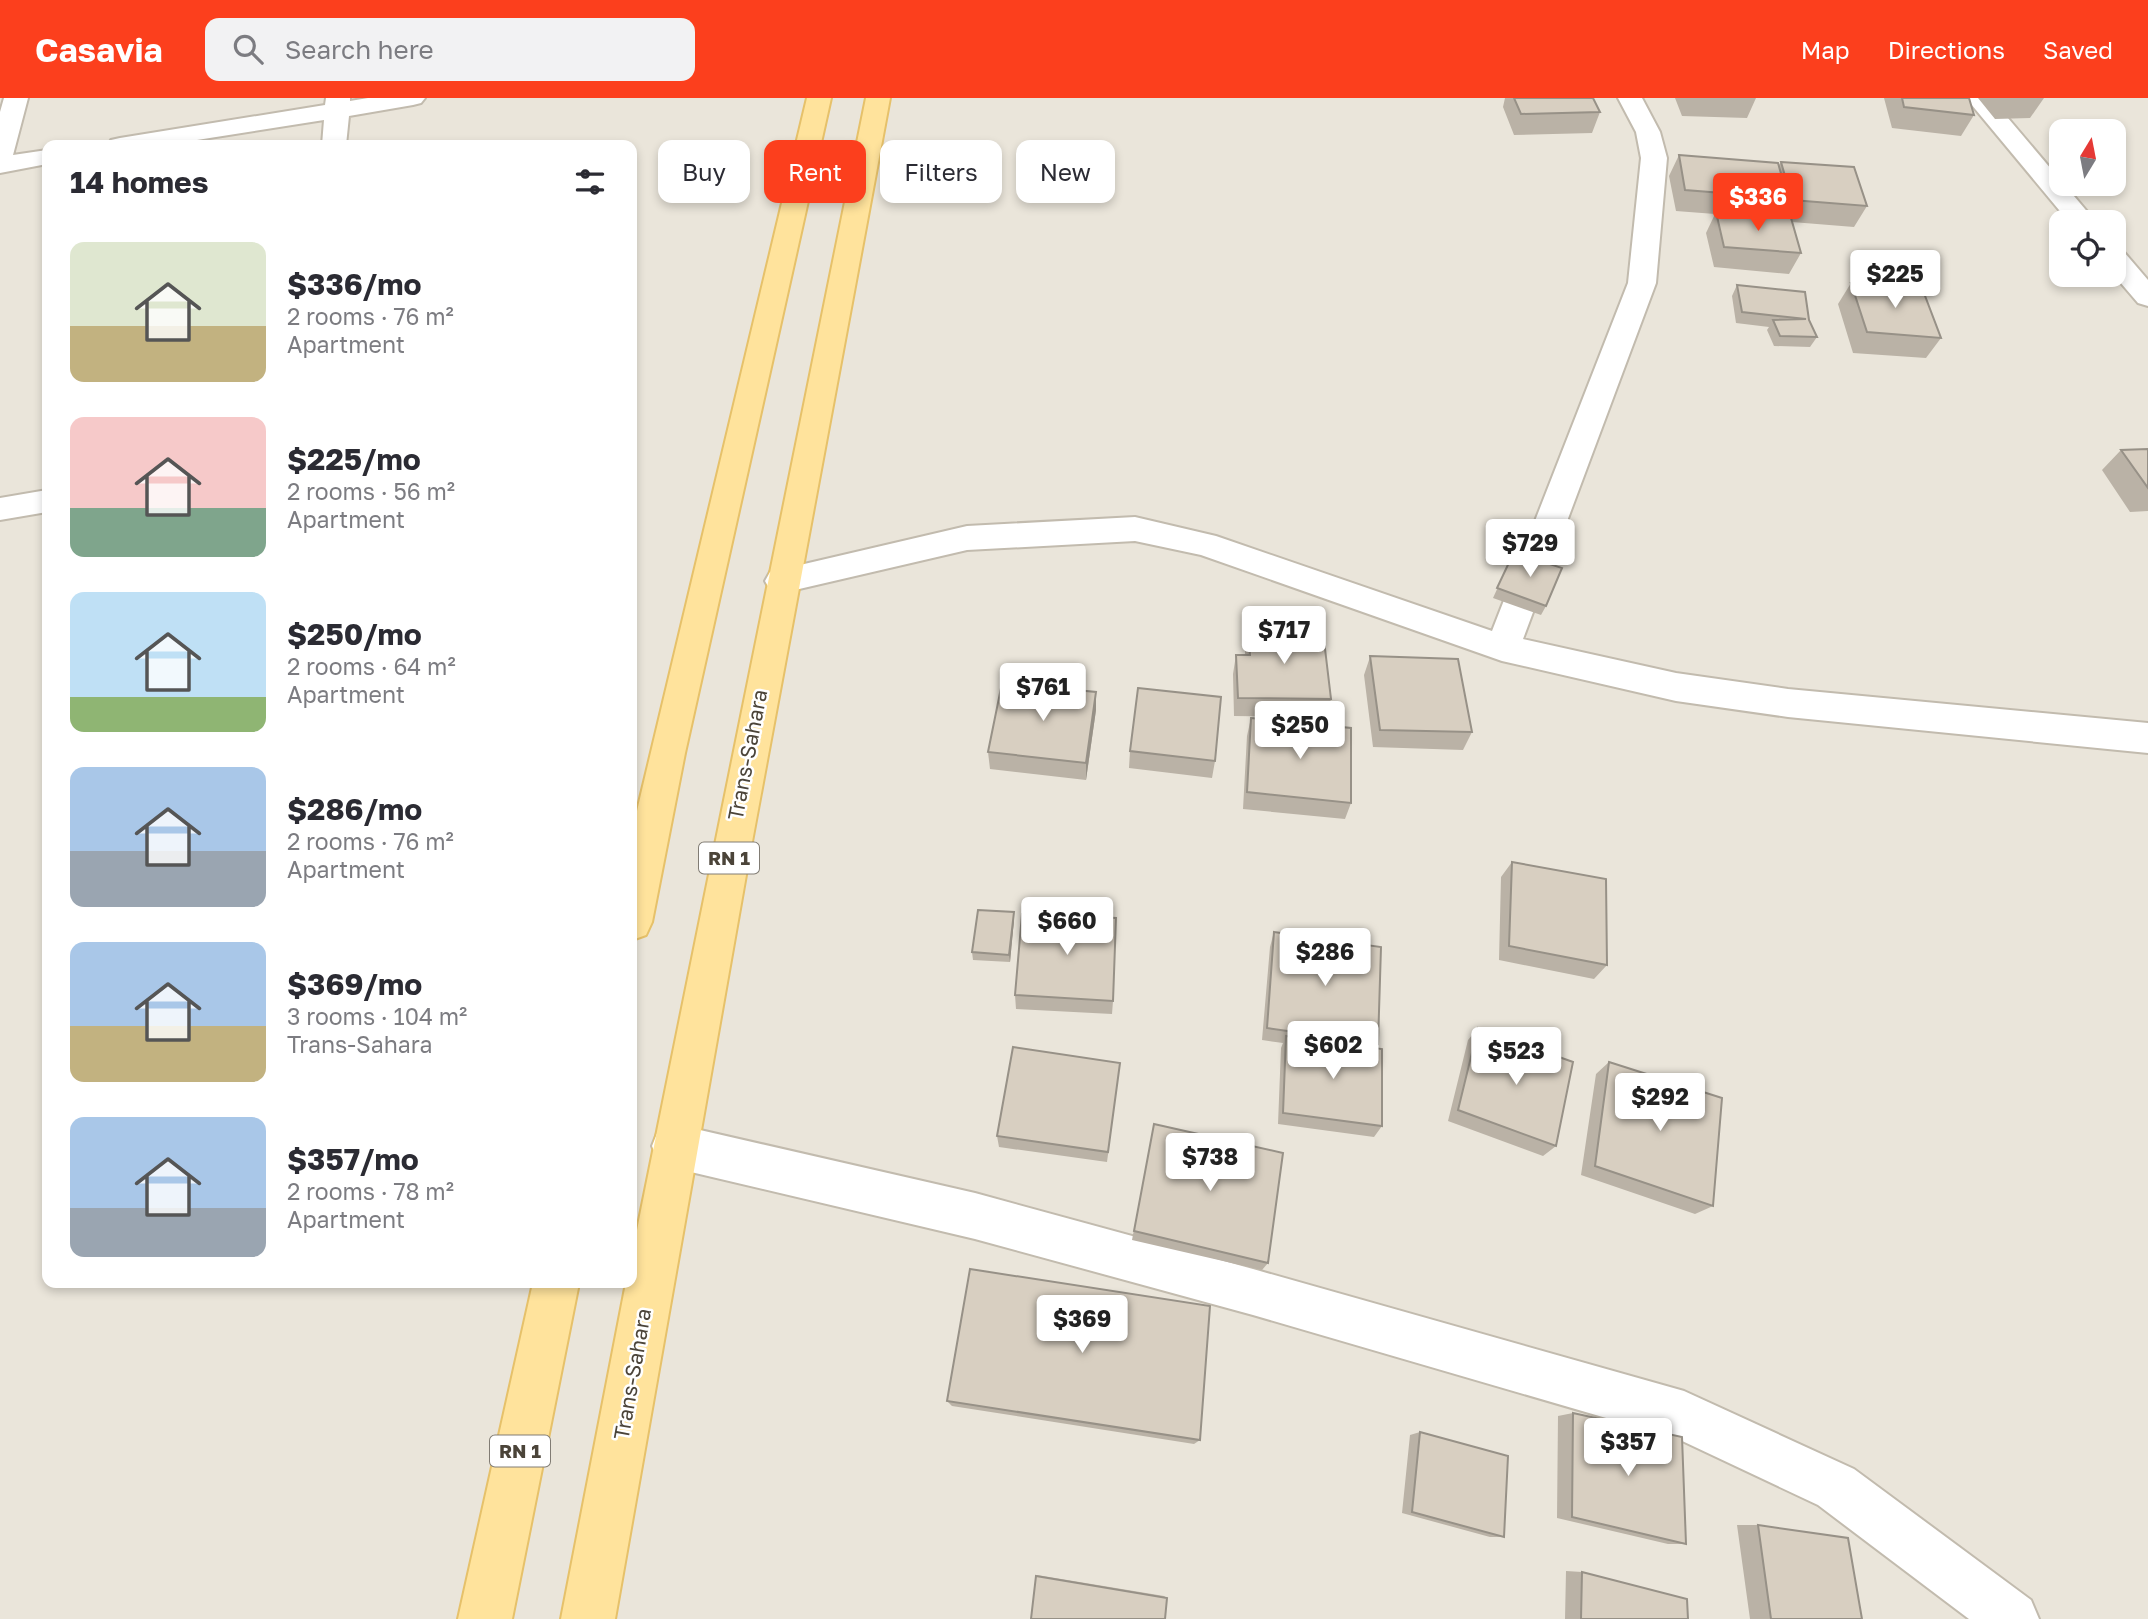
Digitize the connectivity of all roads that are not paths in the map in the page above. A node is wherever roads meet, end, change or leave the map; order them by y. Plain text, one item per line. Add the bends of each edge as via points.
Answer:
1 (16, 98) edge
2 (413, 98) edge
3 (819, 98) edge
4 (878, 98) edge
5 (1630, 98) edge
6 (1978, 98) edge
7 (337, 104) edge
8 (146, 140) edge
9 (334, 140) edge
10 (0, 157) edge
11 (42, 158) edge
12 (0, 165) edge
13 (2073, 210) edge
14 (2126, 272) edge
15 (2148, 297) edge
16 (42, 503) edge
17 (0, 509) edge
18 (782, 580) junction
19 (1502, 648) junction
20 (2148, 738) edge
21 (637, 898) edge
22 (674, 1146) junction
23 (555, 1288) edge
24 (485, 1619) edge
25 (588, 1619) edge
26 (2012, 1619) edge

1 - 10 street
2 - 7 street
3 - 21 main road
4 - 18 main road, Trans-Sahara / RN 1
5 - 19 street via 1648,132 1654,158 1642,283
6 - 13 street
7 - 8 street
7 - 9 street
11 - 12 street
14 - 15 street
16 - 17 street
18 - 19 street via 967,538 1135,529 1205,544
18 - 22 main road, Trans-Sahara / RN 1
19 - 20 street via 1676,687
22 - 25 main road, Trans-Sahara / RN 1
22 - 26 street via 975,1216 1684,1416 1836,1487
23 - 24 main road, RN 1

